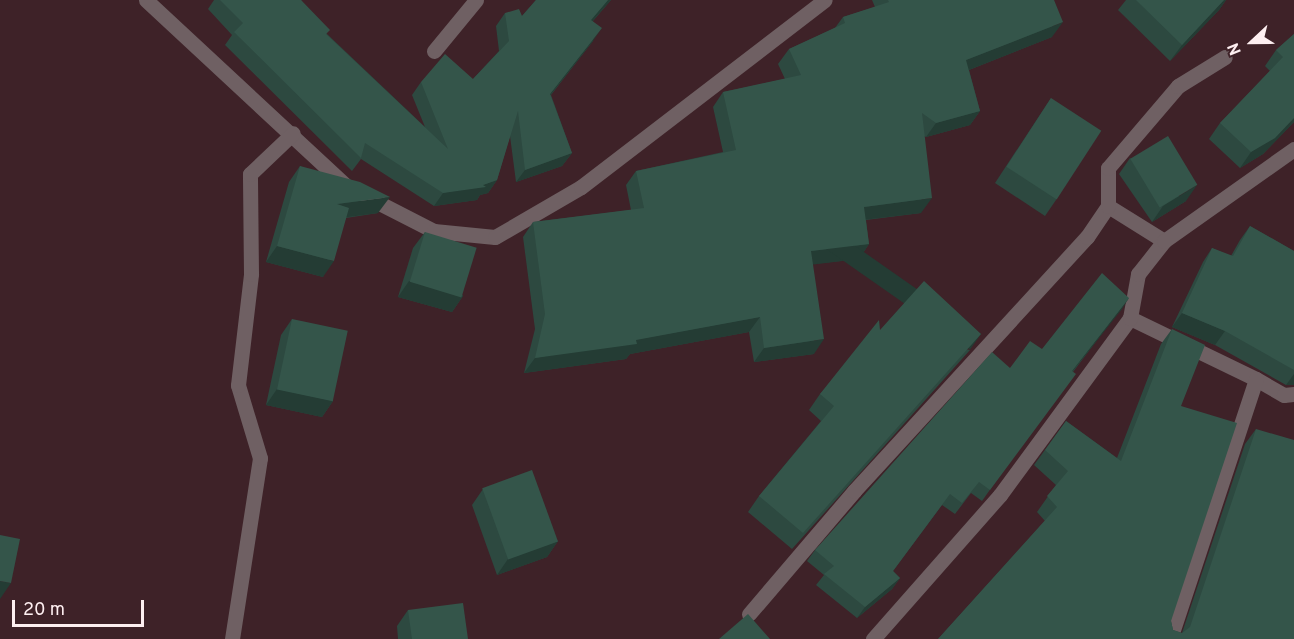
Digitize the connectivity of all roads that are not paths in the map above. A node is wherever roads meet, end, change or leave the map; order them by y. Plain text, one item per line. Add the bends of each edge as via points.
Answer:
1 (146, 0) edge
2 (476, 0) edge
3 (825, 0) edge
4 (435, 51) dead end
5 (1225, 57) dead end
6 (292, 133) junction
7 (1294, 149) edge
8 (1108, 206) junction
9 (1164, 241) junction
10 (1130, 318) junction
11 (1256, 379) junction
12 (1294, 394) edge
13 (749, 614) edge
14 (232, 639) edge
15 (873, 639) edge
16 (1170, 639) edge

1 - 6 street
2 - 4 street
3 - 6 street via 580,187 495,237 434,231 346,186
5 - 8 street via 1178,86 1108,168
6 - 14 street via 250,174 251,274 238,385 260,458
7 - 9 street
8 - 9 street
8 - 13 street via 1087,237 854,491
9 - 10 street via 1138,274
10 - 11 street
10 - 15 street via 1000,495
11 - 12 street via 1284,395
11 - 16 street

